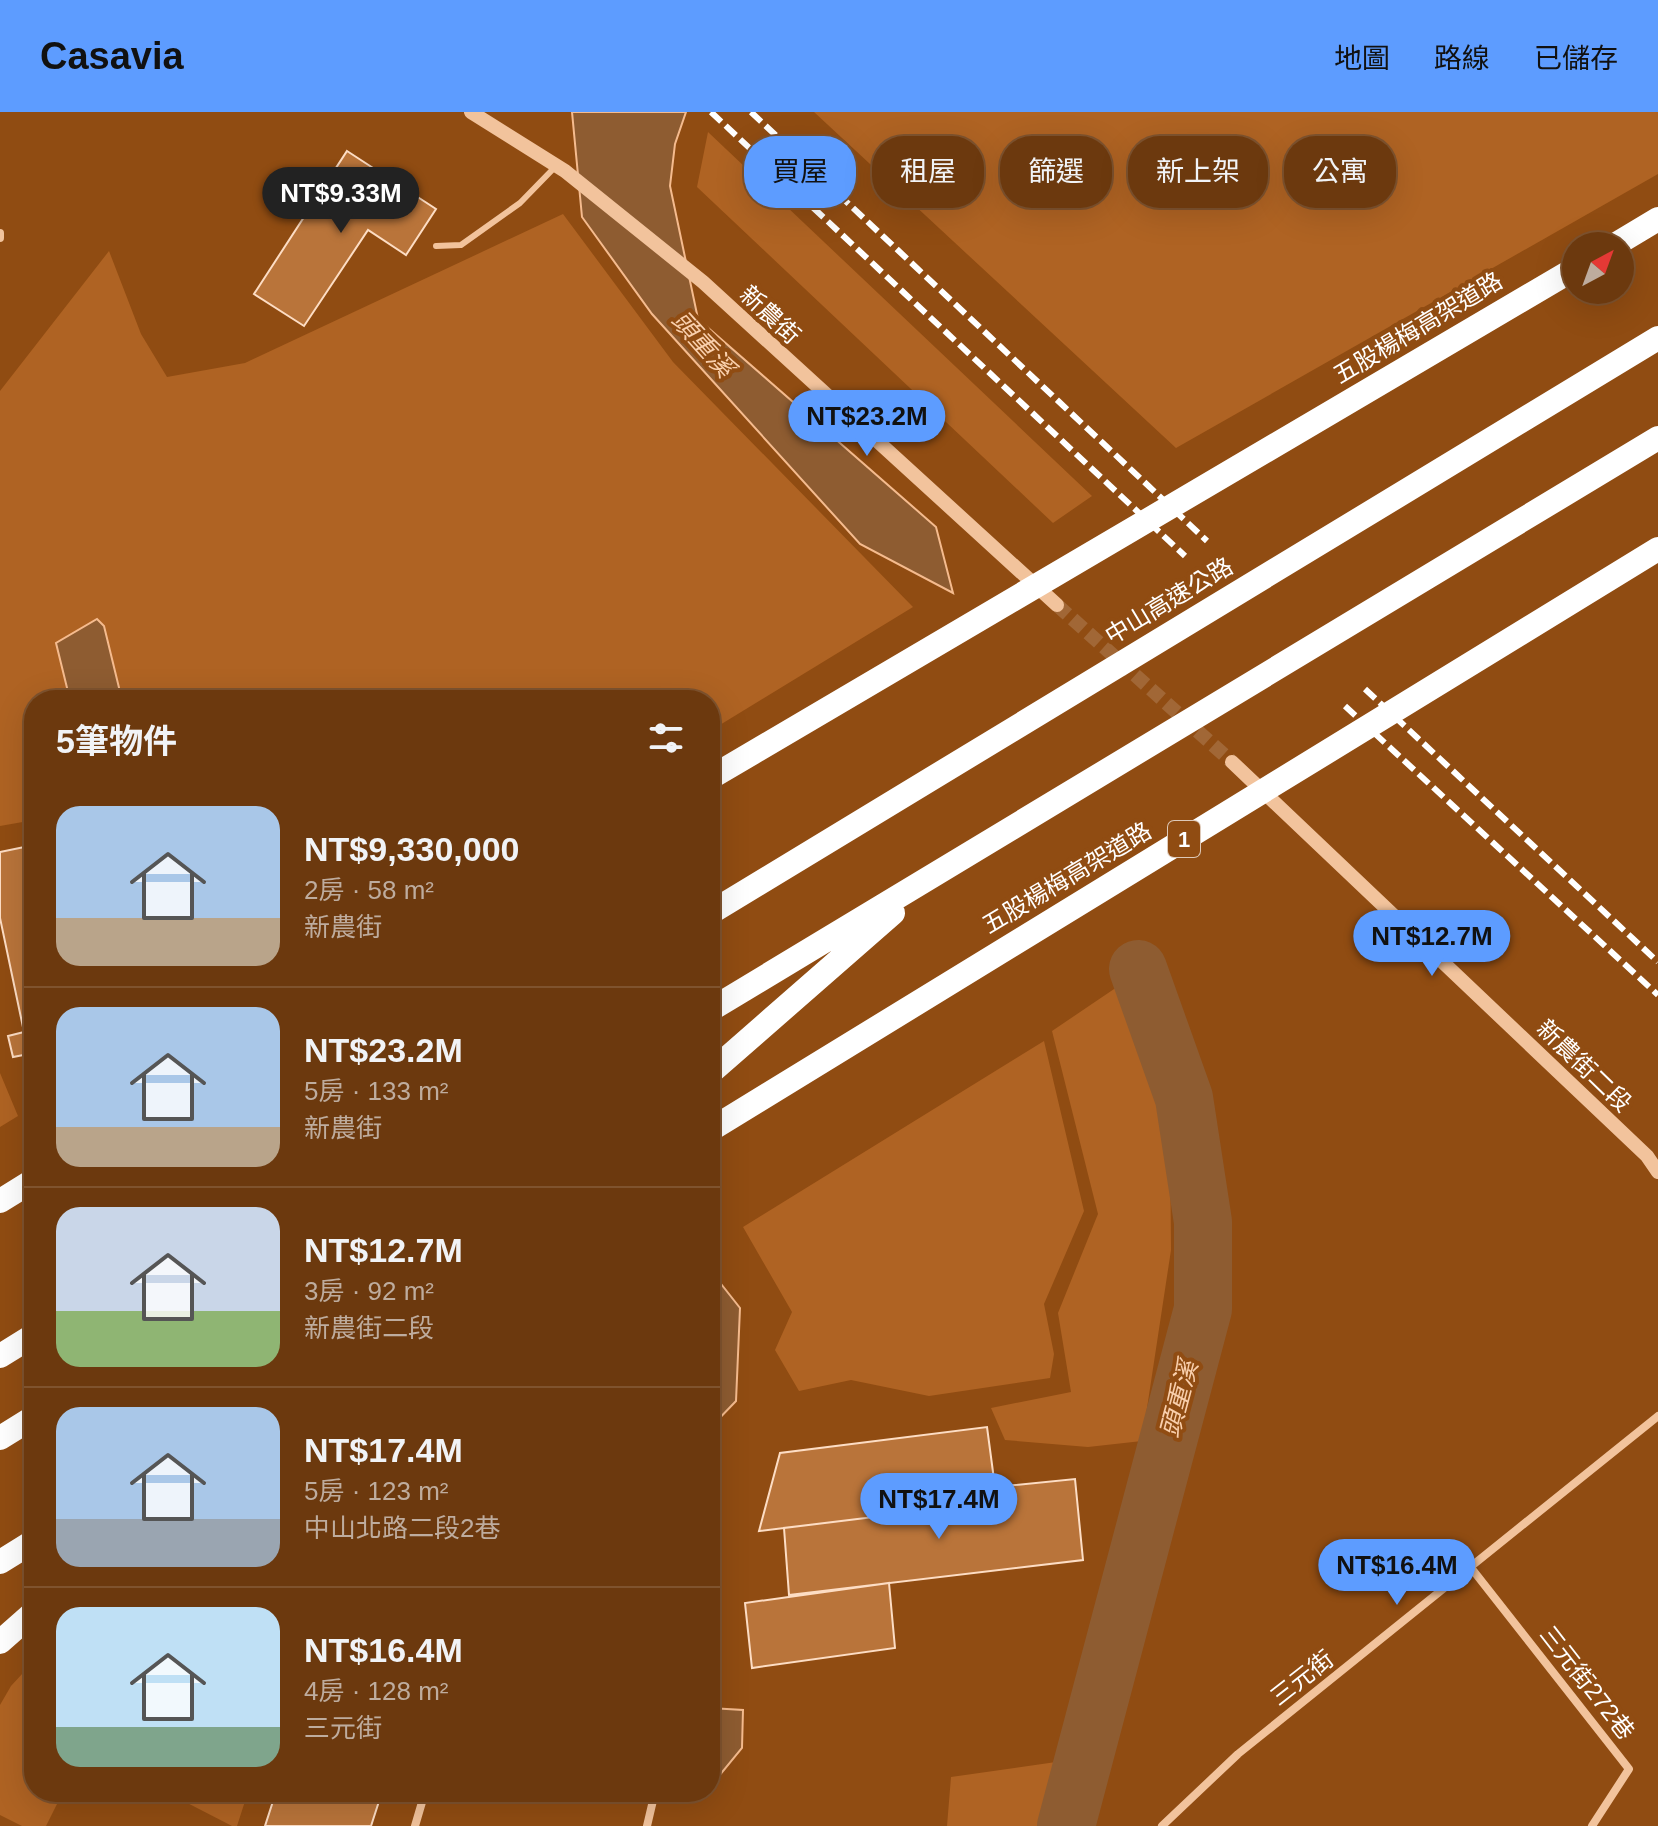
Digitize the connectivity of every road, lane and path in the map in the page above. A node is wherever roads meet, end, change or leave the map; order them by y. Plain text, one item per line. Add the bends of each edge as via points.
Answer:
1 (471, 112) edge
2 (561, 169) junction
3 (1658, 219) edge
4 (1634, 233) edge
5 (436, 246) dead end
6 (1562, 276) edge
7 (1658, 338) edge
8 (1658, 438) edge
9 (1658, 549) edge
10 (1057, 605) tunnel mouth
11 (1232, 762) tunnel mouth
12 (720, 772) edge
13 (940, 872) junction
14 (720, 905) edge
15 (720, 1004) edge
16 (720, 1064) edge
17 (720, 1124) edge
18 (1658, 1172) edge
19 (24, 1188) edge
20 (0, 1199) edge
21 (24, 1341) edge
22 (0, 1356) edge
23 (1658, 1416) edge
24 (24, 1423) edge
25 (0, 1438) edge
26 (24, 1547) edge
27 (0, 1562) edge
28 (1472, 1569) junction
29 (24, 1621) edge
30 (0, 1642) edge
31 (422, 1802) edge
32 (653, 1802) edge
33 (415, 1826) edge
34 (647, 1826) edge
35 (1162, 1826) edge
36 (1592, 1826) edge

1 - 2 street, 新農街
2 - 5 lane via 461,245
2 - 10 street, 新農街 via 703,282
3 - 4 highway
6 - 12 highway, 五股楊梅高架道路, bridge
7 - 14 highway, 中山高速公路
8 - 13 highway
9 - 17 highway, 五股楊梅高架道路 / 1, bridge
11 - 18 street, 新農街二段
13 - 15 highway
13 - 16 highway
19 - 20 highway, bridge
21 - 22 highway
23 - 28 street, 三元街
24 - 25 highway
26 - 27 highway
28 - 35 street, 三元街 via 1238,1754
28 - 36 street, 三元街272巷 via 1629,1769
29 - 30 highway
31 - 33 street
32 - 34 street

